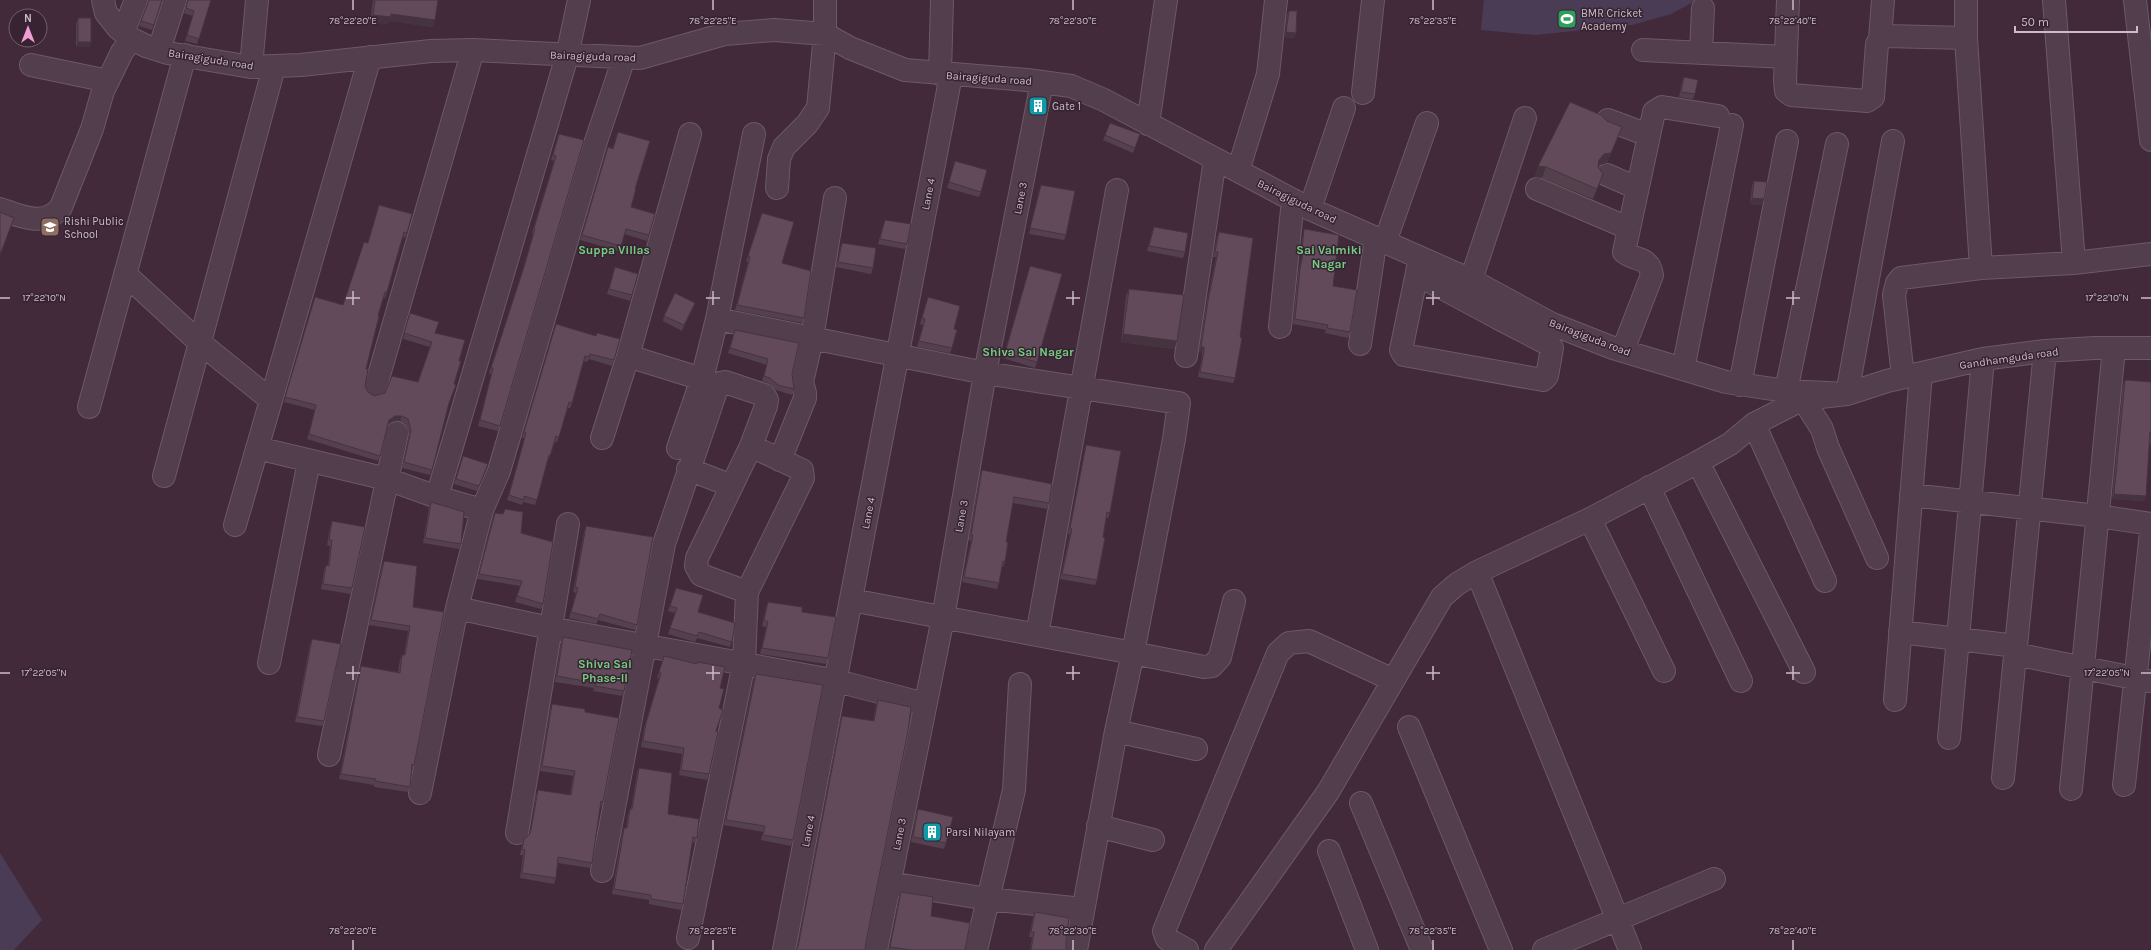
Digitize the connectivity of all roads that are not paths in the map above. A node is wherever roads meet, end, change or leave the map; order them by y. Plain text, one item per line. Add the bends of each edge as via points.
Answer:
1 (103, 0) edge
2 (136, 0) edge
3 (175, 0) edge
4 (257, 0) edge
5 (579, 0) edge
6 (825, 0) edge
7 (942, 0) edge
8 (1166, 0) edge
9 (1276, 0) edge
10 (1373, 0) edge
11 (1788, 0) edge
12 (1883, 0) edge
13 (1966, 0) edge
14 (2054, 0) edge
15 (2135, 0) edge
16 (1703, 8) dead end
17 (825, 34) junction
18 (127, 36) junction
19 (1966, 38) junction
20 (1880, 39) junction
21 (159, 50) junction
22 (472, 50) junction
23 (1643, 50) dead end
24 (1701, 53) junction
25 (185, 55) junction
26 (567, 56) junction
27 (1786, 56) junction
28 (370, 57) junction
29 (624, 58) junction
30 (31, 65) dead end
31 (251, 67) junction
32 (274, 67) junction
33 (945, 75) junction
34 (108, 81) junction
35 (1042, 82) junction
36 (1363, 93) dead end
37 (1344, 108) dead end
38 (1525, 118) dead end
39 (1608, 120) edge
40 (1427, 123) dead end
41 (1148, 124) junction
42 (690, 134) dead end
43 (754, 134) dead end
44 (1648, 135) junction
45 (2151, 140) edge
46 (1787, 141) dead end
47 (1893, 141) dead end
48 (1837, 144) dead end
49 (1215, 159) junction
50 (1238, 171) junction
51 (1607, 175) dead end
52 (777, 188) dead end
53 (1537, 188) dead end
54 (1637, 188) junction
55 (1117, 190) dead end
56 (835, 198) dead end
57 (1302, 205) junction
58 (0, 209) edge
59 (1628, 228) junction
60 (1380, 240) junction
61 (2151, 254) edge
62 (2074, 263) junction
63 (1419, 267) junction
64 (1981, 268) junction
65 (125, 274) junction
66 (1470, 280) junction
67 (1503, 309) junction
68 (717, 319) junction
69 (1280, 327) dead end
70 (812, 338) junction
71 (199, 342) junction
72 (1360, 344) dead end
73 (2114, 348) junction
74 (2151, 348) edge
75 (1623, 350) junction
76 (2045, 351) junction
77 (628, 356) junction
78 (898, 356) junction
79 (1186, 356) dead end
80 (1983, 359) junction
81 (1683, 369) junction
82 (985, 373) junction
83 (1912, 375) junction
84 (702, 379) junction
85 (1740, 385) junction
86 (1081, 388) junction
87 (375, 389) dead end
88 (1847, 394) junction
89 (1795, 395) junction
90 (271, 400) junction
91 (89, 407) dead end
92 (1754, 424) junction
93 (397, 433) dead end
94 (602, 438) dead end
95 (751, 446) junction
96 (257, 448) junction
97 (678, 448) dead end
98 (780, 460) junction
99 (309, 461) junction
100 (1698, 462) junction
101 (688, 469) junction
102 (164, 476) dead end
103 (387, 479) junction
104 (732, 486) junction
105 (1649, 487) junction
106 (1911, 495) junction
107 (437, 497) junction
108 (1971, 500) junction
109 (2029, 508) junction
110 (482, 510) junction
111 (2098, 516) junction
112 (1590, 519) junction
113 (568, 524) dead end
114 (2151, 524) edge
115 (235, 525) dead end
116 (2151, 532) edge
117 (1877, 558) dead end
118 (1477, 572) junction
119 (1825, 581) dead end
120 (747, 592) junction
121 (851, 600) junction
122 (1234, 601) dead end
123 (457, 608) junction
124 (943, 618) junction
125 (550, 628) junction
126 (1900, 632) junction
127 (1037, 635) junction
128 (1958, 640) junction
129 (646, 645) junction
130 (2016, 650) junction
131 (1133, 653) junction
132 (268, 663) dead end
133 (744, 663) junction
134 (2083, 668) junction
135 (1664, 672) dead end
136 (1804, 672) dead end
137 (1393, 680) junction
138 (2143, 680) edge
139 (837, 681) junction
140 (1741, 681) dead end
141 (1020, 684) dead end
142 (1895, 700) dead end
143 (925, 704) junction
144 (1409, 727) dead end
145 (1116, 731) junction
146 (1949, 738) dead end
147 (1196, 749) dead end
148 (329, 755) dead end
149 (2003, 778) dead end
150 (2124, 785) dead end
151 (2071, 789) dead end
152 (420, 794) dead end
153 (1361, 803) dead end
154 (1098, 826) junction
155 (517, 833) dead end
156 (1153, 840) dead end
157 (1329, 851) dead end
158 (602, 871) dead end
159 (1714, 879) dead end
160 (889, 883) junction
161 (988, 899) junction
162 (1083, 909) junction
163 (1618, 920) junction
164 (688, 938) dead end
165 (784, 950) edge
166 (876, 950) edge
167 (976, 950) edge
168 (1076, 950) edge
169 (1187, 950) edge
170 (1216, 950) edge
171 (1367, 950) edge
172 (1422, 950) edge
173 (1500, 950) edge
174 (1544, 950) edge
175 (1630, 950) edge

1 - 18 street, Bairagiguda road via 106,13
2 - 18 street
3 - 21 street
4 - 31 street
5 - 26 street
6 - 17 street
7 - 33 street, Lane 4
8 - 41 street
9 - 50 street via 1268,74
10 - 36 street
11 - 27 street
12 - 20 street
13 - 19 street
14 - 62 street
15 - 45 street
16 - 24 street
17 - 29 street, Bairagiguda road via 774,30 725,34 640,58
17 - 33 street, Bairagiguda road via 850,48 905,70
17 - 52 street via 818,108 807,124 784,147 779,159
18 - 21 street, Bairagiguda road
18 - 34 street
19 - 20 street via 1886,36
19 - 64 street
20 - 27 street via 1877,44 1875,90 1873,97 1867,100 1791,95 1786,90
21 - 25 street, Bairagiguda road
22 - 26 street, Bairagiguda road
22 - 28 street, Bairagiguda road
22 - 87 street
23 - 24 street
24 - 27 street
25 - 31 street, Bairagiguda road
25 - 65 street
26 - 29 street, Bairagiguda road
26 - 107 street
28 - 32 street, Bairagiguda road
28 - 90 street
29 - 110 street via 596,141 510,439
30 - 34 street
31 - 32 street, Bairagiguda road
32 - 71 street
33 - 35 street, Bairagiguda road
33 - 78 street, Lane 4
34 - 58 street via 61,207 55,214 43,219 30,219
35 - 41 street, Bairagiguda road via 1071,86 1104,100
35 - 82 street, Lane 3
37 - 57 street
38 - 66 street
39 - 44 street
40 - 60 street
41 - 49 street, Bairagiguda road
42 - 77 street
43 - 68 street
44 - 54 street
44 - 81 street via 1654,112 1662,107 1725,120
46 - 85 street
47 - 88 street
48 - 89 street
49 - 50 street, Bairagiguda road
49 - 79 street
50 - 57 street, Bairagiguda road
51 - 54 street
53 - 59 street
54 - 59 street
55 - 86 street
56 - 70 street
57 - 60 street, Bairagiguda road
57 - 69 street
59 - 75 street via 1624,252 1651,266 1652,275
60 - 63 street, Bairagiguda road
60 - 72 street
61 - 62 street
62 - 64 street
63 - 66 street, Bairagiguda road
63 - 67 street
63 - 67 street via 1401,350 1404,355 1543,380 1547,376 1552,352 1550,345
64 - 83 street via 1901,278 1897,283 1894,295
65 - 71 street
65 - 91 street
66 - 67 street, Bairagiguda road
67 - 75 street, Bairagiguda road
68 - 70 street
68 - 84 street
70 - 78 street
70 - 98 street via 802,382 805,398
71 - 90 street
71 - 102 street
73 - 74 street, Gandhamguda road
73 - 76 street, Gandhamguda road
73 - 111 street
75 - 81 street, Bairagiguda road
76 - 80 street, Gandhamguda road
76 - 109 street
77 - 84 street
77 - 94 street
78 - 82 street
78 - 121 street, Lane 4
80 - 83 street, Gandhamguda road
80 - 108 street
81 - 85 street, Bairagiguda road
82 - 86 street
82 - 124 street, Lane 3
83 - 88 street, Gandhamguda road
83 - 106 street
84 - 97 street
85 - 89 street, Bairagiguda road
86 - 127 street
86 - 131 street via 1179,403
88 - 89 street, Gandhamguda road
89 - 92 street
89 - 117 street via 1822,429
90 - 96 street
92 - 100 street via 1730,444
92 - 119 street
93 - 103 street
95 - 98 street
95 - 101 street via 767,400 764,395 725,382 720,383
95 - 104 street
96 - 99 street
96 - 115 street
98 - 120 street via 802,470 802,478
99 - 103 street
99 - 132 street
100 - 105 street
100 - 136 street
101 - 104 street
101 - 129 street via 664,544
103 - 107 street
103 - 148 street
104 - 120 street via 697,558 696,566 701,574
105 - 112 street
105 - 140 street
106 - 108 street
106 - 126 street
107 - 110 street
108 - 109 street
108 - 128 street
109 - 111 street
109 - 130 street
110 - 123 street
111 - 114 street
111 - 134 street
112 - 118 street
112 - 135 street
113 - 125 street
116 - 138 street
118 - 137 street via 1456,584 1442,597
118 - 163 street
120 - 133 street
121 - 124 street
121 - 139 street, Lane 4
122 - 131 street via 1220,657 1212,666 1204,667
123 - 125 street
123 - 152 street
124 - 127 street
124 - 143 street, Lane 3
125 - 129 street
125 - 155 street
126 - 128 street
126 - 142 street
127 - 131 street
128 - 130 street
128 - 146 street
129 - 133 street
129 - 158 street
130 - 134 street
130 - 149 street
131 - 145 street
133 - 139 street
133 - 164 street
134 - 138 street
134 - 151 street
137 - 169 street via 1309,641 1288,643 1278,653 1164,931 1167,939
137 - 170 street via 1328,792
138 - 150 street
139 - 143 street
139 - 165 street, Lane 4
141 - 161 street via 1014,790
143 - 160 street, Lane 3
144 - 173 street
145 - 147 street
145 - 154 street
153 - 172 street
154 - 156 street
154 - 162 street
157 - 171 street
159 - 163 street
160 - 161 street
160 - 166 street, Lane 3
161 - 162 street
161 - 167 street
162 - 168 street
163 - 174 street
163 - 175 street

